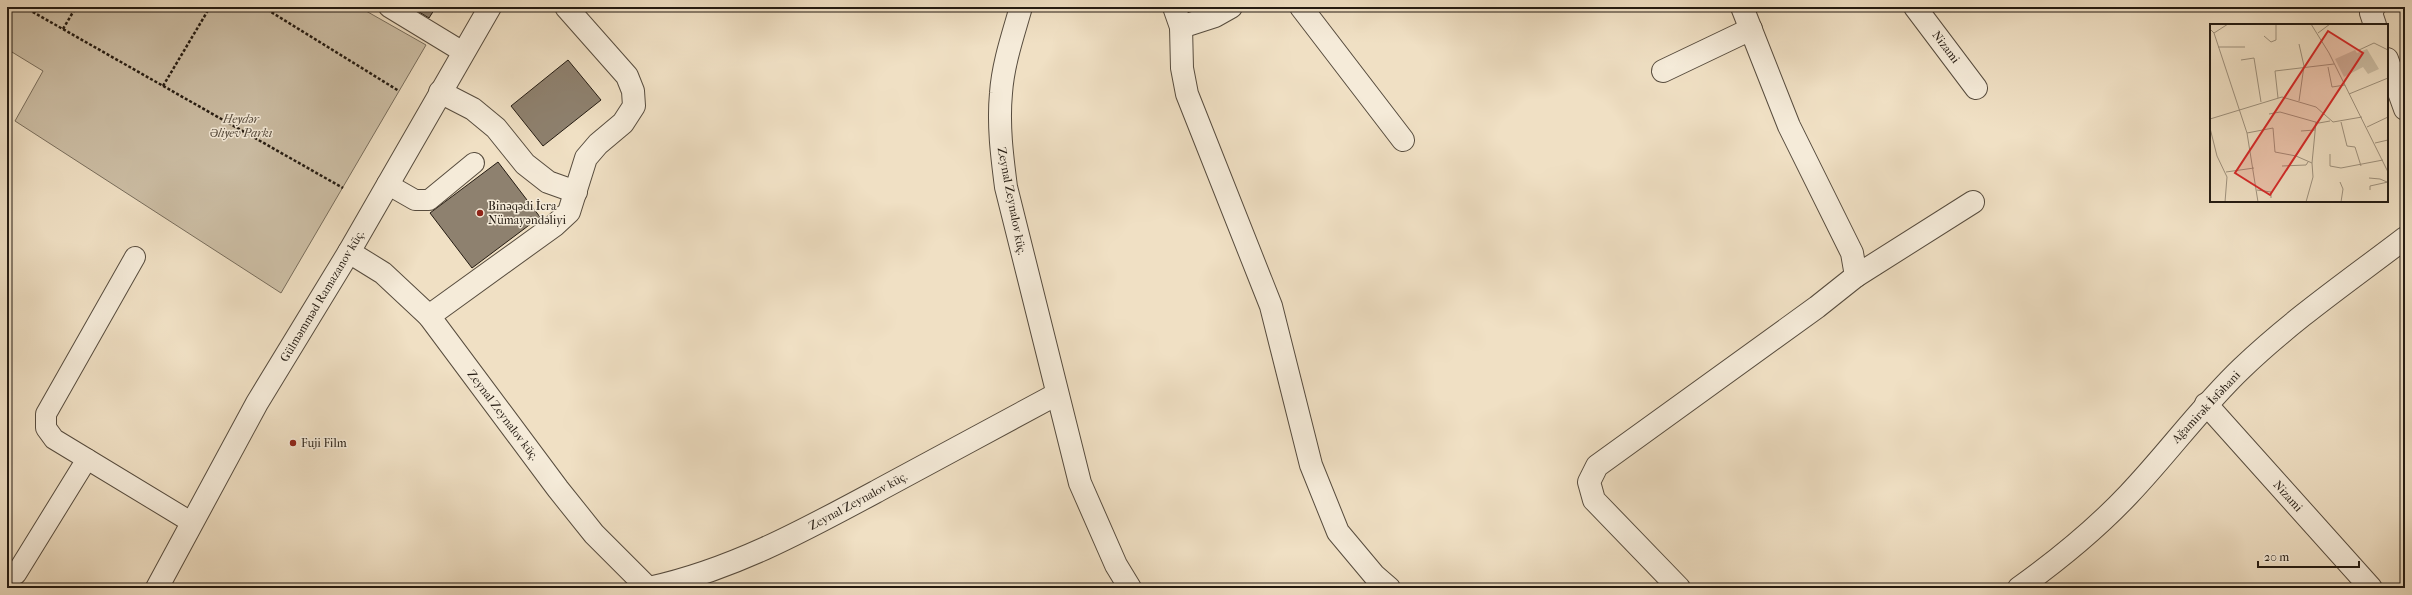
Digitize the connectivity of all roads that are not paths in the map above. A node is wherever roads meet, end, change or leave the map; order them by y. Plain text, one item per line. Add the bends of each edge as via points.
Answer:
1 (389, 7) edge
2 (490, 7) edge
3 (566, 7) edge
4 (1021, 7) edge
5 (1174, 7) edge
6 (1231, 7) edge
7 (1301, 7) edge
8 (1742, 7) edge
9 (1915, 7) edge
10 (2374, 7) edge
11 (2375, 24) edge
12 (1181, 27) junction
13 (1751, 29) junction
14 (463, 52) junction
15 (2388, 62) edge
16 (1663, 71) dead end
17 (1976, 88) dead end
18 (440, 92) junction
19 (2405, 109) edge
20 (1403, 140) dead end
21 (474, 163) dead end
22 (387, 184) junction
23 (576, 192) junction
24 (1973, 202) dead end
25 (2405, 238) edge
26 (349, 252) junction
27 (135, 257) dead end
28 (1856, 276) junction
29 (430, 316) junction
30 (1057, 394) junction
31 (2206, 404) junction
32 (86, 459) junction
33 (191, 522) junction
34 (16, 574) dead end
35 (157, 588) edge
36 (649, 588) edge
37 (1130, 588) edge
38 (1388, 588) edge
39 (1679, 588) edge
40 (2019, 588) edge
41 (2371, 588) edge

1 - 14 lane
2 - 14 street, Gülməmməd Ramazanov küç.
3 - 23 street via 628,76 634,106 623,123 586,158
4 - 30 street, Zeynal Zeynalov küç. via 1001,93 1000,143 1006,188
5 - 12 street
6 - 12 street via 1215,16
7 - 20 street
8 - 13 street
9 - 17 street, Nizami
10 - 11 street via 2370,13
12 - 38 street via 1182,68 1186,94 1270,306 1311,465 1338,532
13 - 16 street
13 - 28 street via 1789,126 1852,254
14 - 18 street, Gülməmməd Ramazanov küç.
15 - 19 street
18 - 22 street, Gülməmməd Ramazanov küç.
18 - 23 street via 473,109 496,128 525,164 548,182
21 - 22 lane via 429,200 415,200
22 - 26 street, Gülməmməd Ramazanov küç.
23 - 29 street via 569,212 555,225
24 - 28 street
25 - 31 street, Ağamirək İsfəhani via 2275,339
26 - 29 street, Zeynal Zeynalov küç. via 383,273
26 - 33 street, Gülməmməd Ramazanov küç. via 257,403
27 - 32 lane via 46,414 46,428 54,439
28 - 39 street via 1597,466 1589,482 1594,500
29 - 36 street, Zeynal Zeynalov küç. via 594,534
30 - 36 street, Zeynal Zeynalov küç. via 788,539 679,582
30 - 37 street, Zeynal Zeynalov küç. via 1080,483 1116,565
31 - 40 street, Ağamirək İsfəhani via 2130,494 2090,531
31 - 41 street, Nizami
32 - 33 lane
32 - 34 lane
33 - 35 street, Gülməmməd Ramazanov küç.

